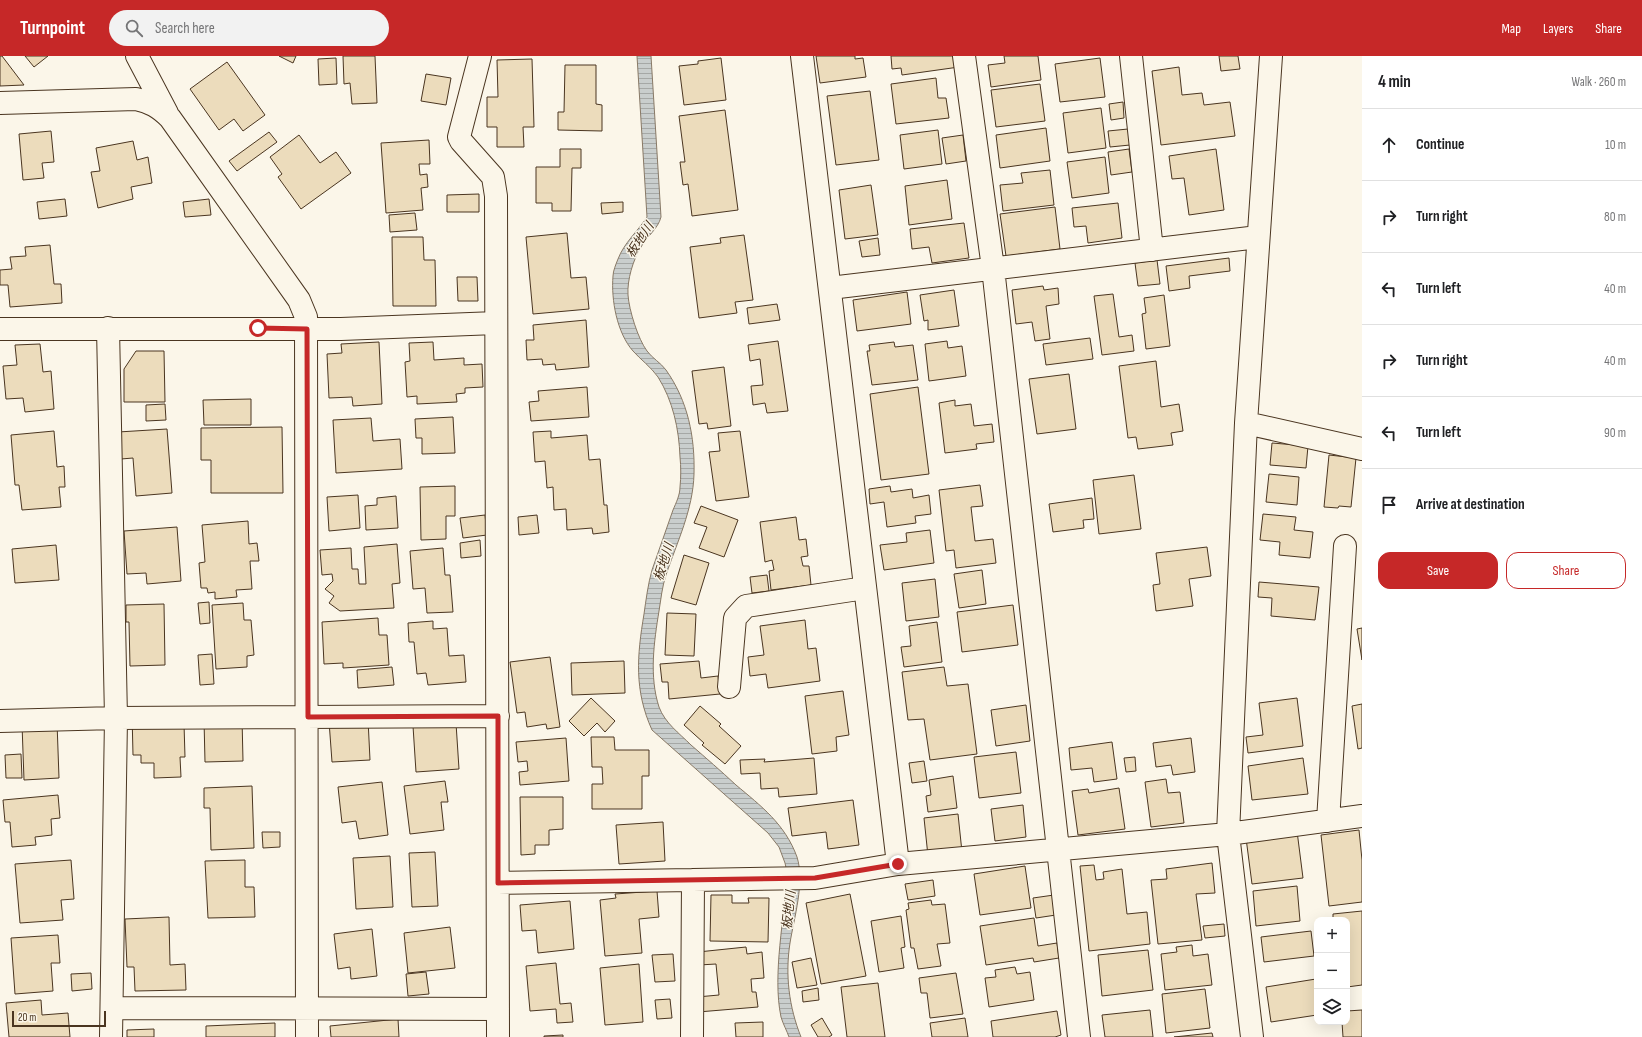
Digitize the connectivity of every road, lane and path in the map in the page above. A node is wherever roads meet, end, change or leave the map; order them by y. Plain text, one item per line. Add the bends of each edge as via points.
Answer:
1 (137, 56) edge
2 (480, 56) edge
3 (802, 56) edge
4 (964, 56) edge
5 (1131, 56) edge
6 (1271, 56) edge
7 (0, 103) edge
8 (170, 118) junction
9 (1258, 237) junction
10 (1152, 250) junction
11 (993, 268) junction
12 (830, 288) junction
13 (496, 323) junction
14 (108, 328) junction
15 (0, 329) edge
16 (307, 329) junction
17 (1246, 423) junction
18 (1362, 449) edge
19 (1345, 546) dead end
20 (865, 588) junction
21 (729, 687) dead end
22 (498, 716) junction
23 (308, 717) junction
24 (116, 718) junction
25 (0, 721) edge
26 (1362, 816) edge
27 (1328, 821) junction
28 (1228, 834) junction
29 (1058, 849) junction
30 (898, 864) junction
31 (693, 880) junction
32 (498, 883) junction
33 (112, 1008) junction
34 (307, 1008) junction
35 (498, 1009) junction
36 (111, 1037) edge
37 (307, 1037) edge
38 (498, 1037) edge
39 (692, 1037) edge
40 (1079, 1037) edge
41 (1252, 1037) edge

1 - 8 street
2 - 13 street via 459,137 493,177 495,184
3 - 12 street
4 - 11 street
5 - 10 street
6 - 9 street
7 - 8 street via 136,99 161,108
8 - 16 street via 299,300 306,317
9 - 10 street
9 - 17 street
10 - 11 street
11 - 12 street
11 - 29 street
12 - 20 street
13 - 16 street
13 - 22 street
14 - 15 street
14 - 16 street
14 - 24 street
16 - 23 street
17 - 18 street
17 - 28 street
19 - 27 street
20 - 21 street via 746,606 735,618
20 - 30 street
22 - 23 street
22 - 32 street
23 - 24 street
23 - 34 street
24 - 25 street
24 - 33 street
26 - 27 street
27 - 28 street
28 - 29 street
28 - 41 street
29 - 30 street
29 - 40 street
30 - 31 street via 815,878
31 - 32 street
31 - 39 street
32 - 35 street
33 - 34 street
33 - 36 street
34 - 35 street
34 - 37 street
35 - 38 street

